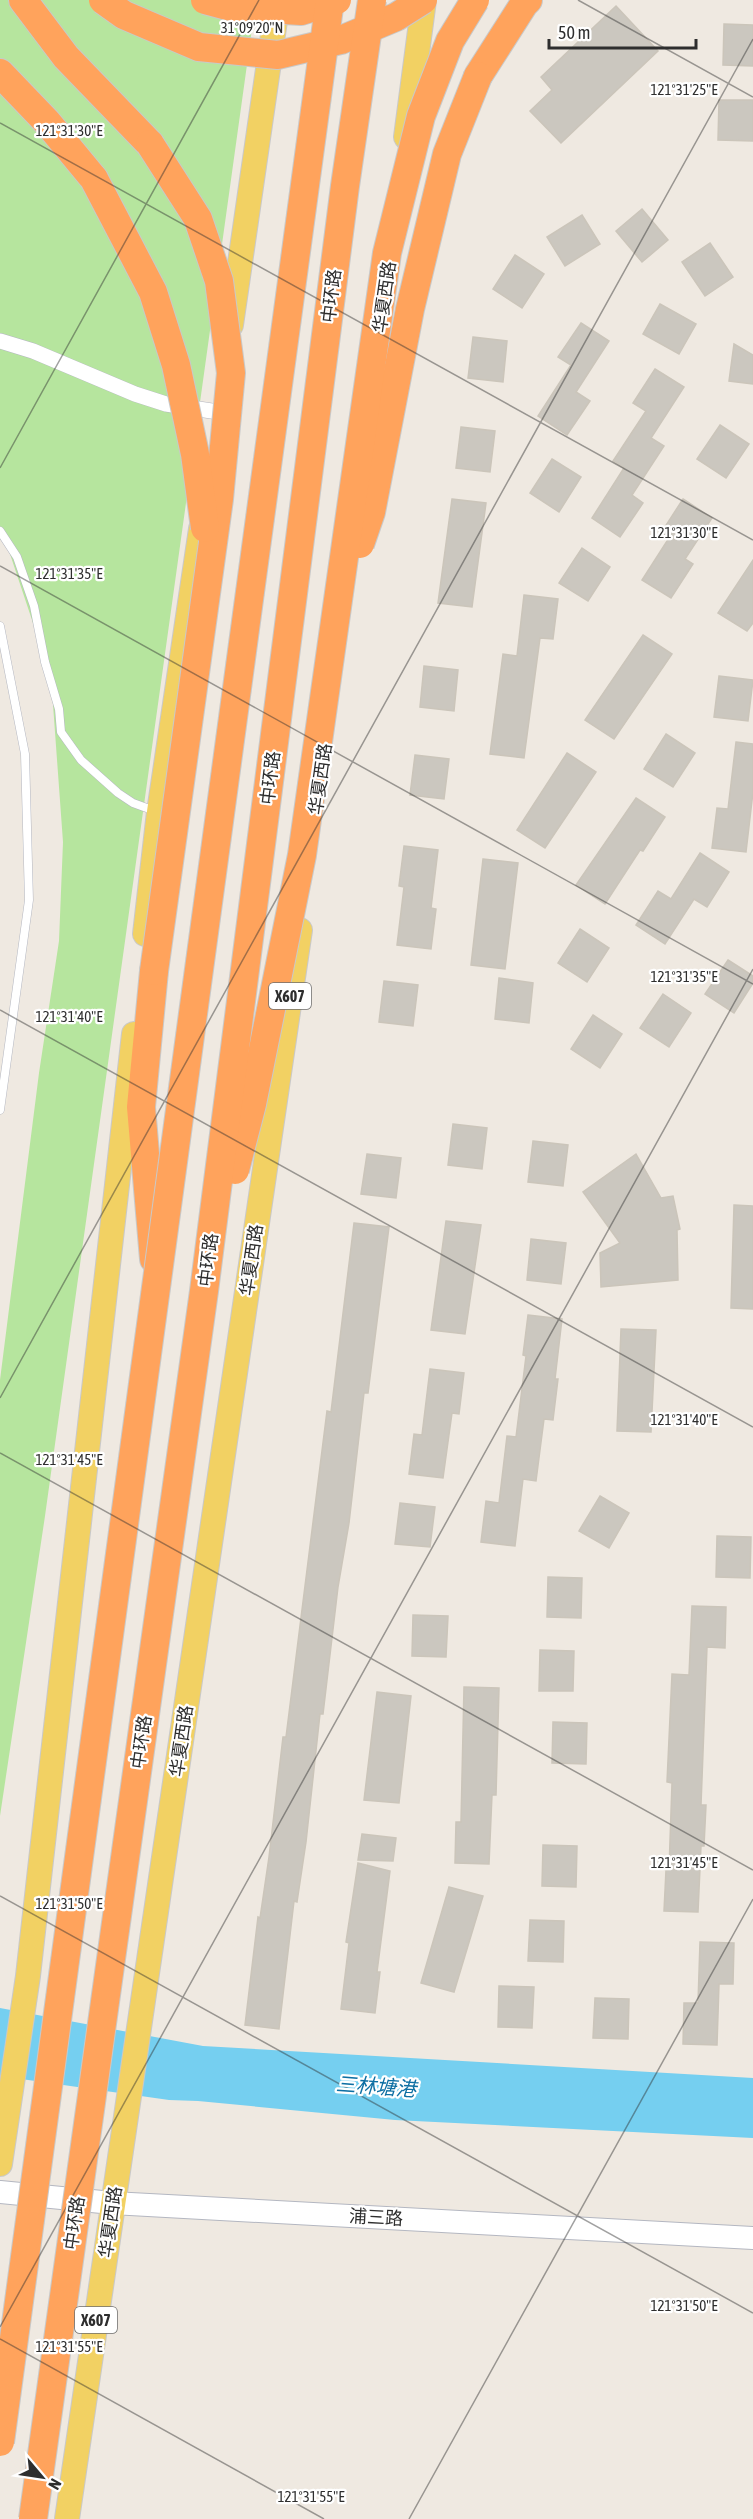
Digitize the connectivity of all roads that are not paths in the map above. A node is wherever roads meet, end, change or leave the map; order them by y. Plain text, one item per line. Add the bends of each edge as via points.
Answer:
1 (23, 0) edge
2 (103, 0) edge
3 (205, 0) edge
4 (278, 0) edge
5 (330, 0) edge
6 (337, 0) edge
7 (372, 0) edge
8 (423, 0) edge
9 (475, 0) edge
10 (528, 0) edge
11 (0, 73) edge
12 (0, 341) edge
13 (218, 412) junction
14 (0, 531) edge
15 (210, 563) junction
16 (338, 608) junction
17 (0, 626) edge
18 (159, 812) junction
19 (0, 1110) edge
20 (156, 1286) junction
21 (204, 1291) junction
22 (0, 2164) edge
23 (0, 2192) edge
24 (112, 2203) junction
25 (753, 2238) edge
26 (0, 2442) edge
27 (33, 2519) edge
28 (67, 2519) edge

1 - 15 highway, bridge via 66,57 150,144 198,219 219,280 231,373
2 - 8 highway, bridge via 124,15 199,47 278,55 341,40
3 - 6 highway, bridge via 231,7 301,11
4 - 13 main road
5 - 20 highway, bridge
7 - 21 highway, 中环路, bridge
8 - 24 main road, 华夏西路 / X607 via 302,912
9 - 16 highway, bridge via 450,41 421,116 389,243
10 - 16 highway, bridge via 478,76 447,154 410,309 371,512
11 - 15 highway, bridge via 94,178 153,292 176,365 195,454
12 - 13 street via 135,394 166,404
13 - 18 main road
14 - 18 lane via 17,557 34,606 61,732 81,760 118,793
15 - 20 highway, bridge via 154,971 141,1107
16 - 21 highway, bridge via 302,855 252,1104
17 - 19 lane via 25,754 29,900
18 - 22 main road via 28,1976
20 - 26 highway, bridge
21 - 27 highway, 中环路, bridge
23 - 24 main road, 浦三路
24 - 25 main road, 浦三路
24 - 28 main road, 华夏西路 / X607

